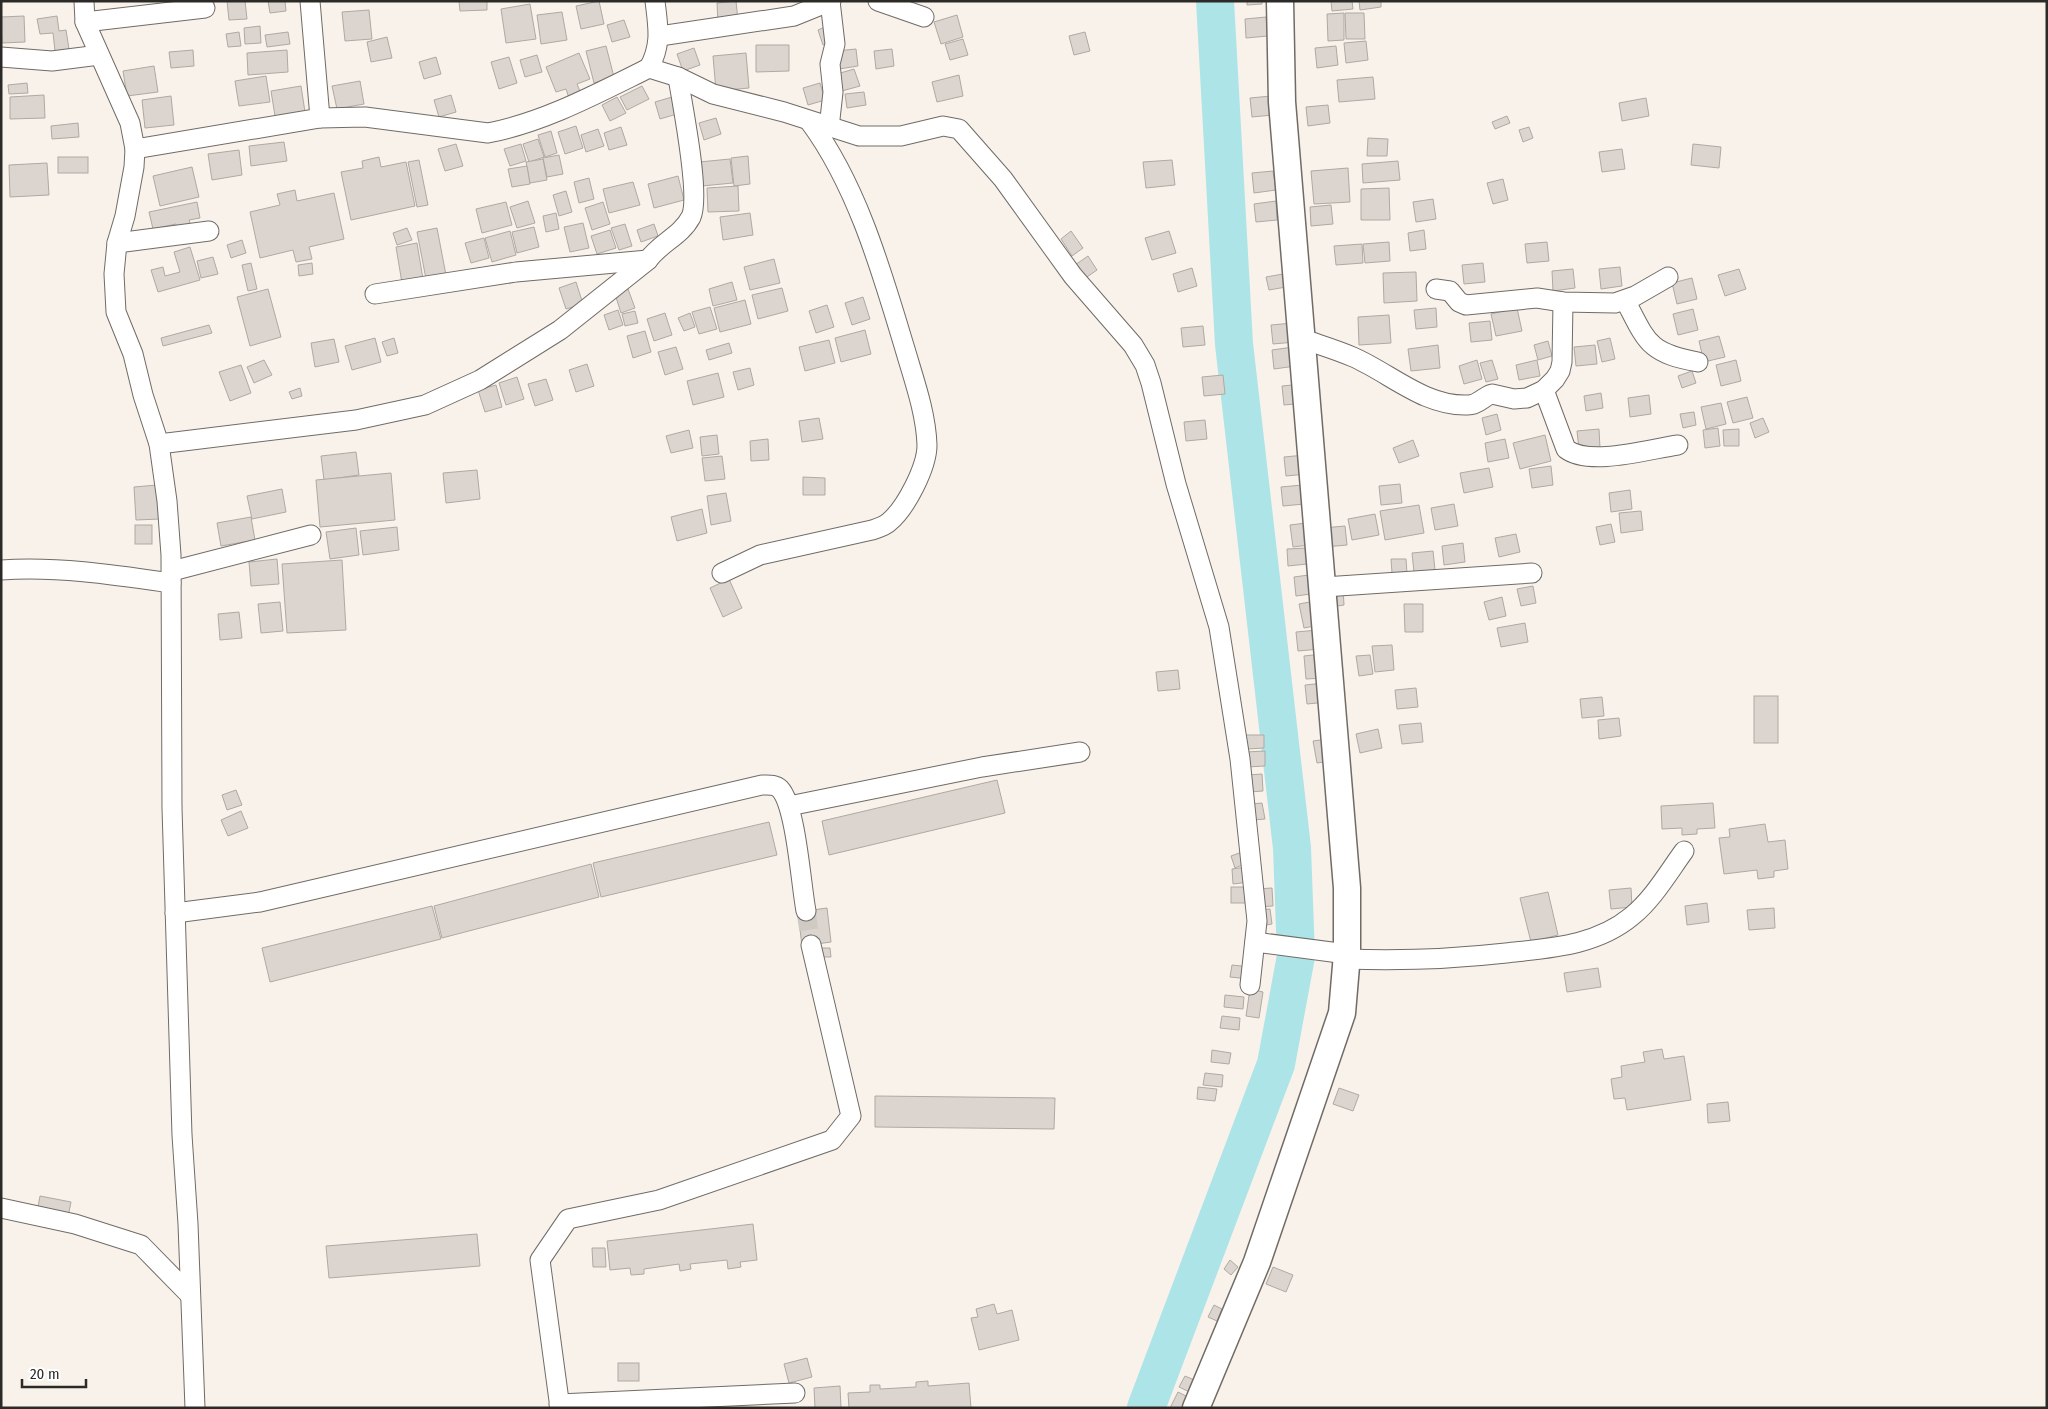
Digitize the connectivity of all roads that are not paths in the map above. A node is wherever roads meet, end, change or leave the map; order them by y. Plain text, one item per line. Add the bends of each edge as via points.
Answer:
1 (84, 1) edge
2 (310, 1) edge
3 (655, 1) edge
4 (831, 1) edge
5 (878, 1) edge
6 (1280, 1) edge
7 (205, 8) dead end
8 (924, 17) dead end
9 (86, 22) junction
10 (660, 36) junction
11 (99, 55) junction
12 (1, 58) edge
13 (649, 68) junction
14 (678, 77) junction
15 (320, 118) junction
16 (810, 122) junction
17 (829, 128) junction
18 (135, 149) junction
19 (209, 231) dead end
20 (117, 243) junction
21 (648, 260) junction
22 (1668, 277) dead end
23 (1436, 289) dead end
24 (375, 294) dead end
25 (1625, 300) junction
26 (1563, 302) junction
27 (1303, 339) junction
28 (1698, 362) dead end
29 (1544, 390) junction
30 (159, 444) junction
31 (1678, 445) dead end
32 (311, 535) dead end
33 (1, 570) edge
34 (722, 573) dead end
35 (1532, 573) dead end
36 (172, 577) junction
37 (1324, 587) junction
38 (1080, 752) dead end
39 (789, 806) junction
40 (1684, 851) dead end
41 (806, 911) tunnel mouth
42 (176, 913) junction
43 (1255, 942) junction
44 (811, 945) tunnel mouth
45 (1347, 956) junction
46 (1250, 985) dead end
47 (1, 1208) edge
48 (190, 1294) junction
49 (795, 1393) dead end
50 (560, 1406) edge
51 (195, 1408) edge
52 (1196, 1408) edge

1 - 9 street
2 - 15 street
3 - 10 street
4 - 10 street via 794,16
4 - 17 street via 835,44 830,64 833,92
5 - 8 street
6 - 27 street via 1282,102
7 - 9 street
9 - 11 street
10 - 13 street
11 - 12 street via 52,61
11 - 18 street via 130,123
13 - 14 street
13 - 15 street via 508,129 488,132 365,117
14 - 16 street via 713,94
14 - 21 street via 692,167 692,215 677,234 655,250
15 - 18 street
16 - 17 street
16 - 34 street via 830,149 879,266 918,393 927,446 924,466 901,510 888,523 872,530 760,555
17 - 43 street via 859,136 886,137 942,126 959,129 1003,179 1073,276 1132,345 1144,365 1219,626 1240,759 1257,921
18 - 20 street via 130,189
19 - 20 street
20 - 30 street via 114,274 116,312 133,354
21 - 24 street via 516,272
21 - 30 street via 560,330 480,380 425,405 356,420
22 - 25 street
23 - 26 street via 1450,291 1466,305 1538,298
25 - 26 street
25 - 28 street via 1651,346 1676,358
26 - 29 street via 1560,371
27 - 29 street via 1353,357 1416,392 1455,404 1476,404 1492,394 1518,400
27 - 37 street
29 - 31 street via 1566,449 1573,454 1591,458
30 - 36 street
32 - 36 street
33 - 36 street
35 - 37 street
36 - 42 street via 170,740
37 - 45 street via 1347,888
38 - 39 street via 982,767
39 - 41 street
39 - 42 street via 780,789 774,785 762,785 260,902
40 - 45 street via 1654,892 1631,916 1602,935 1566,946 1446,960
42 - 48 street
43 - 45 street
43 - 46 street
44 - 50 street via 851,1116 832,1140 659,1200 568,1219 540,1260
45 - 52 street via 1342,1013 1327,1064 1257,1262
47 - 48 street via 75,1224 141,1245
48 - 51 street
49 - 50 street

